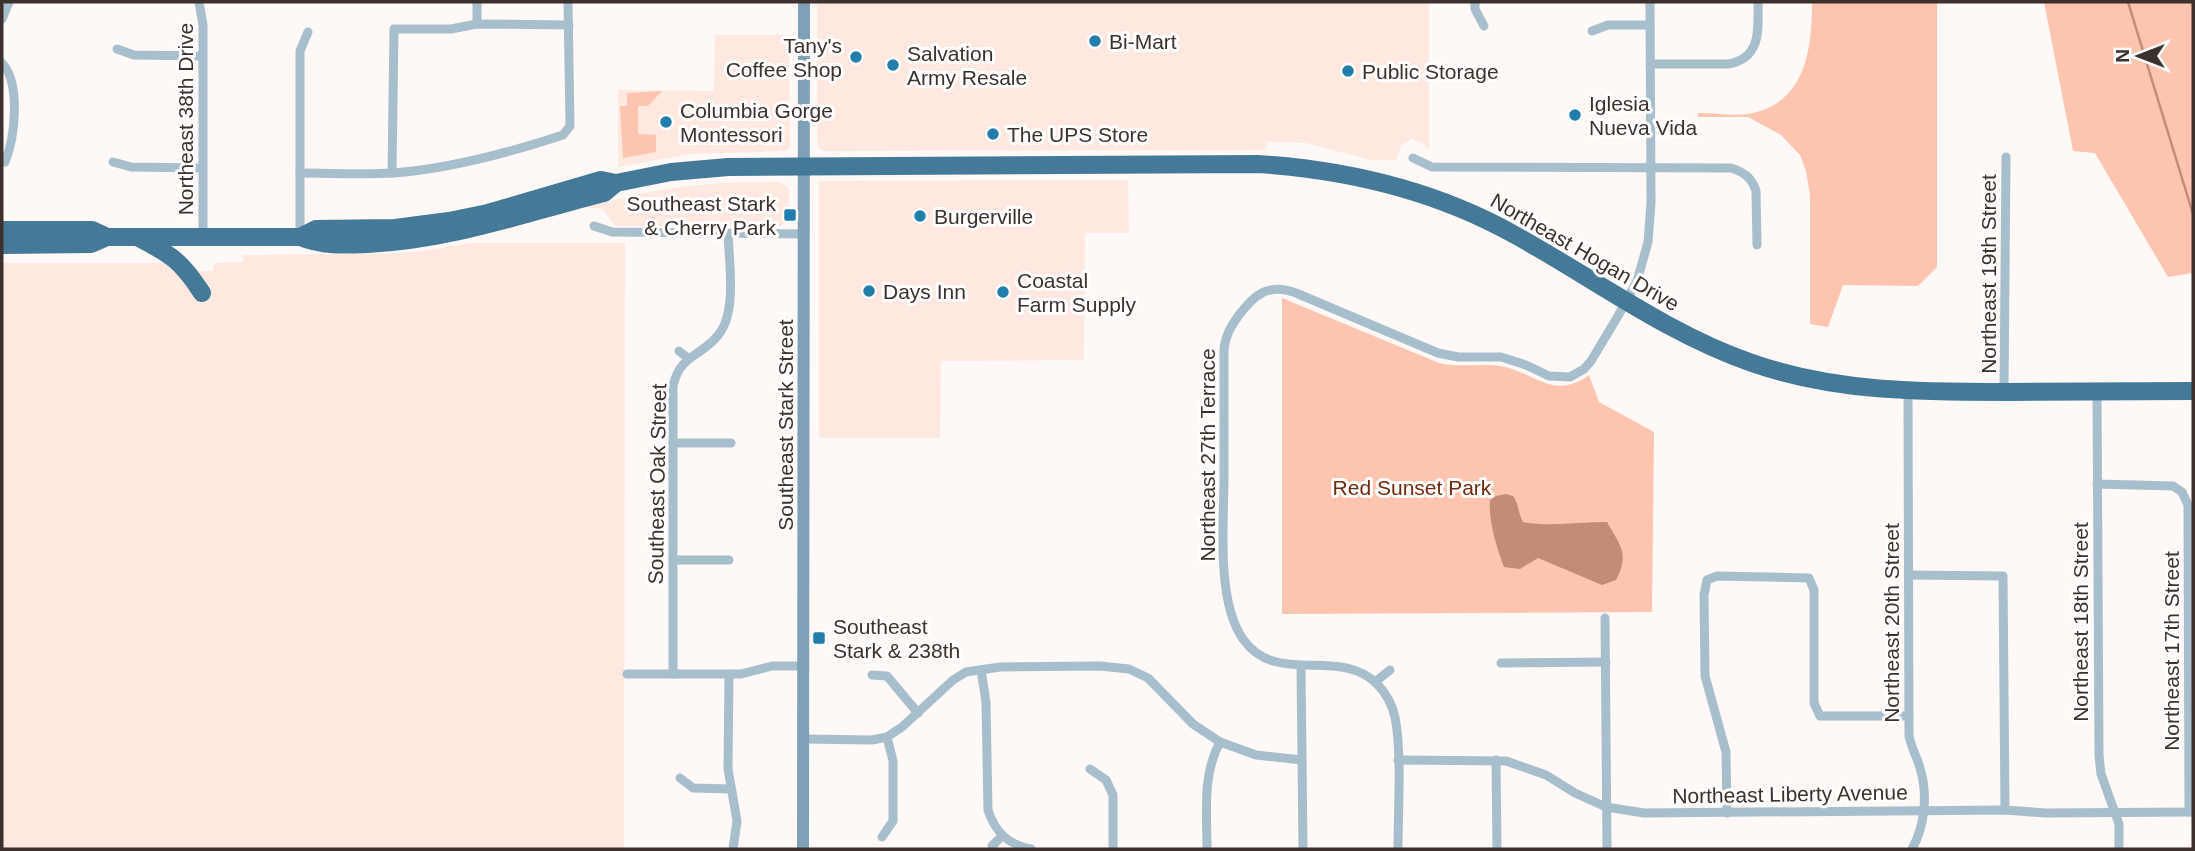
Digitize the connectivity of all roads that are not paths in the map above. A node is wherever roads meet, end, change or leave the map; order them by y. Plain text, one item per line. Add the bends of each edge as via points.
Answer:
1 (9, 2) edge
2 (199, 2) edge
3 (477, 2) edge
4 (568, 2) edge
5 (804, 2) edge
6 (1475, 2) edge
7 (1650, 2) edge
8 (1758, 2) edge
9 (2, 19) edge
10 (477, 24) junction
11 (569, 25) junction
12 (1650, 25) junction
13 (1484, 26) dead end
14 (1592, 31) dead end
15 (308, 32) dead end
16 (117, 49) dead end
17 (203, 56) junction
18 (2, 63) edge
19 (1650, 64) junction
20 (2006, 157) dead end
21 (1413, 158) dead end
22 (5, 162) dead end
23 (113, 162) dead end
24 (804, 166) junction
25 (203, 167) junction
26 (1650, 168) junction
27 (300, 173) junction
28 (392, 173) junction
29 (594, 226) dead end
30 (2, 230) edge
31 (728, 233) junction
32 (804, 234) junction
33 (59, 237) junction
34 (136, 237) junction
35 (203, 237) junction
36 (300, 237) junction
37 (2, 244) edge
38 (1757, 245) dead end
39 (202, 293) dead end
40 (1626, 302) junction
41 (679, 351) dead end
42 (688, 358) junction
43 (2097, 391) junction
44 (2193, 391) edge
45 (1908, 392) junction
46 (2004, 392) junction
47 (674, 443) junction
48 (732, 443) dead end
49 (2097, 484) junction
50 (673, 560) junction
51 (729, 560) dead end
52 (1909, 575) junction
53 (1605, 618) dead end
54 (1606, 662) junction
55 (1501, 663) dead end
56 (804, 666) junction
57 (1301, 667) junction
58 (981, 670) junction
59 (1390, 670) dead end
60 (627, 674) dead end
61 (673, 674) junction
62 (729, 674) junction
63 (872, 675) dead end
64 (1376, 682) junction
65 (918, 713) junction
66 (1909, 716) junction
67 (887, 737) junction
68 (804, 739) junction
69 (1220, 742) junction
70 (1302, 760) junction
71 (1398, 760) junction
72 (1496, 760) junction
73 (1090, 769) dead end
74 (680, 778) dead end
75 (730, 789) junction
76 (1606, 807) junction
77 (1923, 810) junction
78 (2005, 810) junction
79 (2191, 812) edge
80 (1727, 813) junction
81 (2116, 813) junction
82 (1002, 836) junction
83 (882, 837) dead end
84 (992, 846) dead end
85 (733, 849) edge
86 (803, 849) edge
87 (1031, 849) edge
88 (1113, 849) edge
89 (1207, 849) edge
90 (1303, 849) edge
91 (1398, 849) edge
92 (1497, 849) edge
93 (1607, 849) edge
94 (1912, 849) edge
95 (2119, 849) edge

1 - 9 street
2 - 17 street, Northeast 38th Drive
3 - 10 street
4 - 11 street
5 - 24 main road, Southeast Stark Street
6 - 13 street
7 - 12 street
8 - 19 street via 1755,46 1738,62
10 - 11 street
10 - 28 street via 394,29
11 - 28 street via 567,133 479,159
12 - 14 street via 1608,25
12 - 19 street
15 - 27 street via 300,51
16 - 17 street via 134,55
17 - 25 street, Northeast 38th Drive
18 - 22 street via 13,86 13,142
19 - 26 street
20 - 46 street, Northeast 19th Street
21 - 26 street via 1432,167
23 - 25 street via 131,167
24 - 32 main road, Southeast Stark Street
24 - 36 highway, Northeast Hogan Drive via 701,169 616,183 604,193 446,235 357,244 318,244
24 - 40 highway, Northeast Hogan Drive via 1258,164 1347,173 1420,193 1480,217
25 - 35 street, Northeast 38th Drive
26 - 38 street via 1731,168 1748,176 1756,191
26 - 40 street via 1646,252
27 - 28 street
27 - 36 street
29 - 31 street via 612,232
30 - 33 highway
31 - 32 street
31 - 42 street, Southeast Oak Street via 729,314 713,341
32 - 56 main road, Southeast Stark Street
33 - 34 highway, Northeast Hogan Drive via 91,244 107,237
33 - 37 highway
34 - 35 highway, Northeast Hogan Drive
34 - 39 highway via 185,267
35 - 36 highway, Northeast Hogan Drive
40 - 45 highway, Northeast Hogan Drive via 1699,342 1755,364 1820,382
40 - 57 street, Northeast 27th Terrace via 1584,369 1556,378 1500,357 1438,354 1287,290 1252,298 1224,343 1224,573 1241,636 1254,651 1272,661
41 - 42 street
42 - 47 street, Southeast Oak Street via 673,386
43 - 44 highway, Northeast Hogan Drive
43 - 46 highway, Northeast Hogan Drive
43 - 49 street, Northeast 18th Street
45 - 46 highway, Northeast Hogan Drive
45 - 52 street, Northeast 20th Street
47 - 48 street
47 - 50 street, Southeast Oak Street
49 - 79 street, Northeast 17th Street via 2173,486 2188,505
49 - 81 street, Northeast 18th Street via 2099,755
50 - 51 street
50 - 61 street, Southeast Oak Street
52 - 66 street, Northeast 20th Street
52 - 78 street via 2003,576
53 - 54 street
54 - 55 street
54 - 76 street
56 - 62 street
56 - 68 main road, Southeast Stark Street
57 - 64 street, Northeast 27th Terrace via 1350,668
57 - 70 street
58 - 65 street via 953,680
58 - 69 street via 1129,669 1148,678 1193,724
58 - 82 street via 988,810
59 - 64 street
60 - 61 street
61 - 62 street
62 - 75 street
63 - 65 street via 887,676
64 - 71 street via 1389,699 1395,719
65 - 67 street
66 - 77 street, Northeast 20th Street via 1911,745 1922,775
66 - 80 street via 1820,716 1814,704 1814,590 1809,578 1717,576 1707,580 1706,676 1726,752
67 - 68 street
67 - 83 street via 893,761 893,821
68 - 86 main road, Southeast Stark Street
69 - 70 street via 1256,755
69 - 89 street via 1207,780
70 - 90 street
71 - 72 street, Northeast Liberty Avenue
71 - 91 street
72 - 76 street, Northeast Liberty Avenue via 1534,769
72 - 92 street
73 - 88 street via 1106,780 1113,795
74 - 75 street via 693,788
75 - 85 street via 737,821
76 - 80 street, Northeast Liberty Avenue via 1644,813
76 - 93 street
77 - 78 street, Northeast Liberty Avenue
77 - 80 street, Northeast Liberty Avenue
77 - 94 street, Northeast 20th Street via 1921,830
78 - 81 street, Northeast Liberty Avenue
79 - 81 street, Northeast Liberty Avenue
81 - 95 street, Northeast 18th Street
82 - 84 street
82 - 87 street

